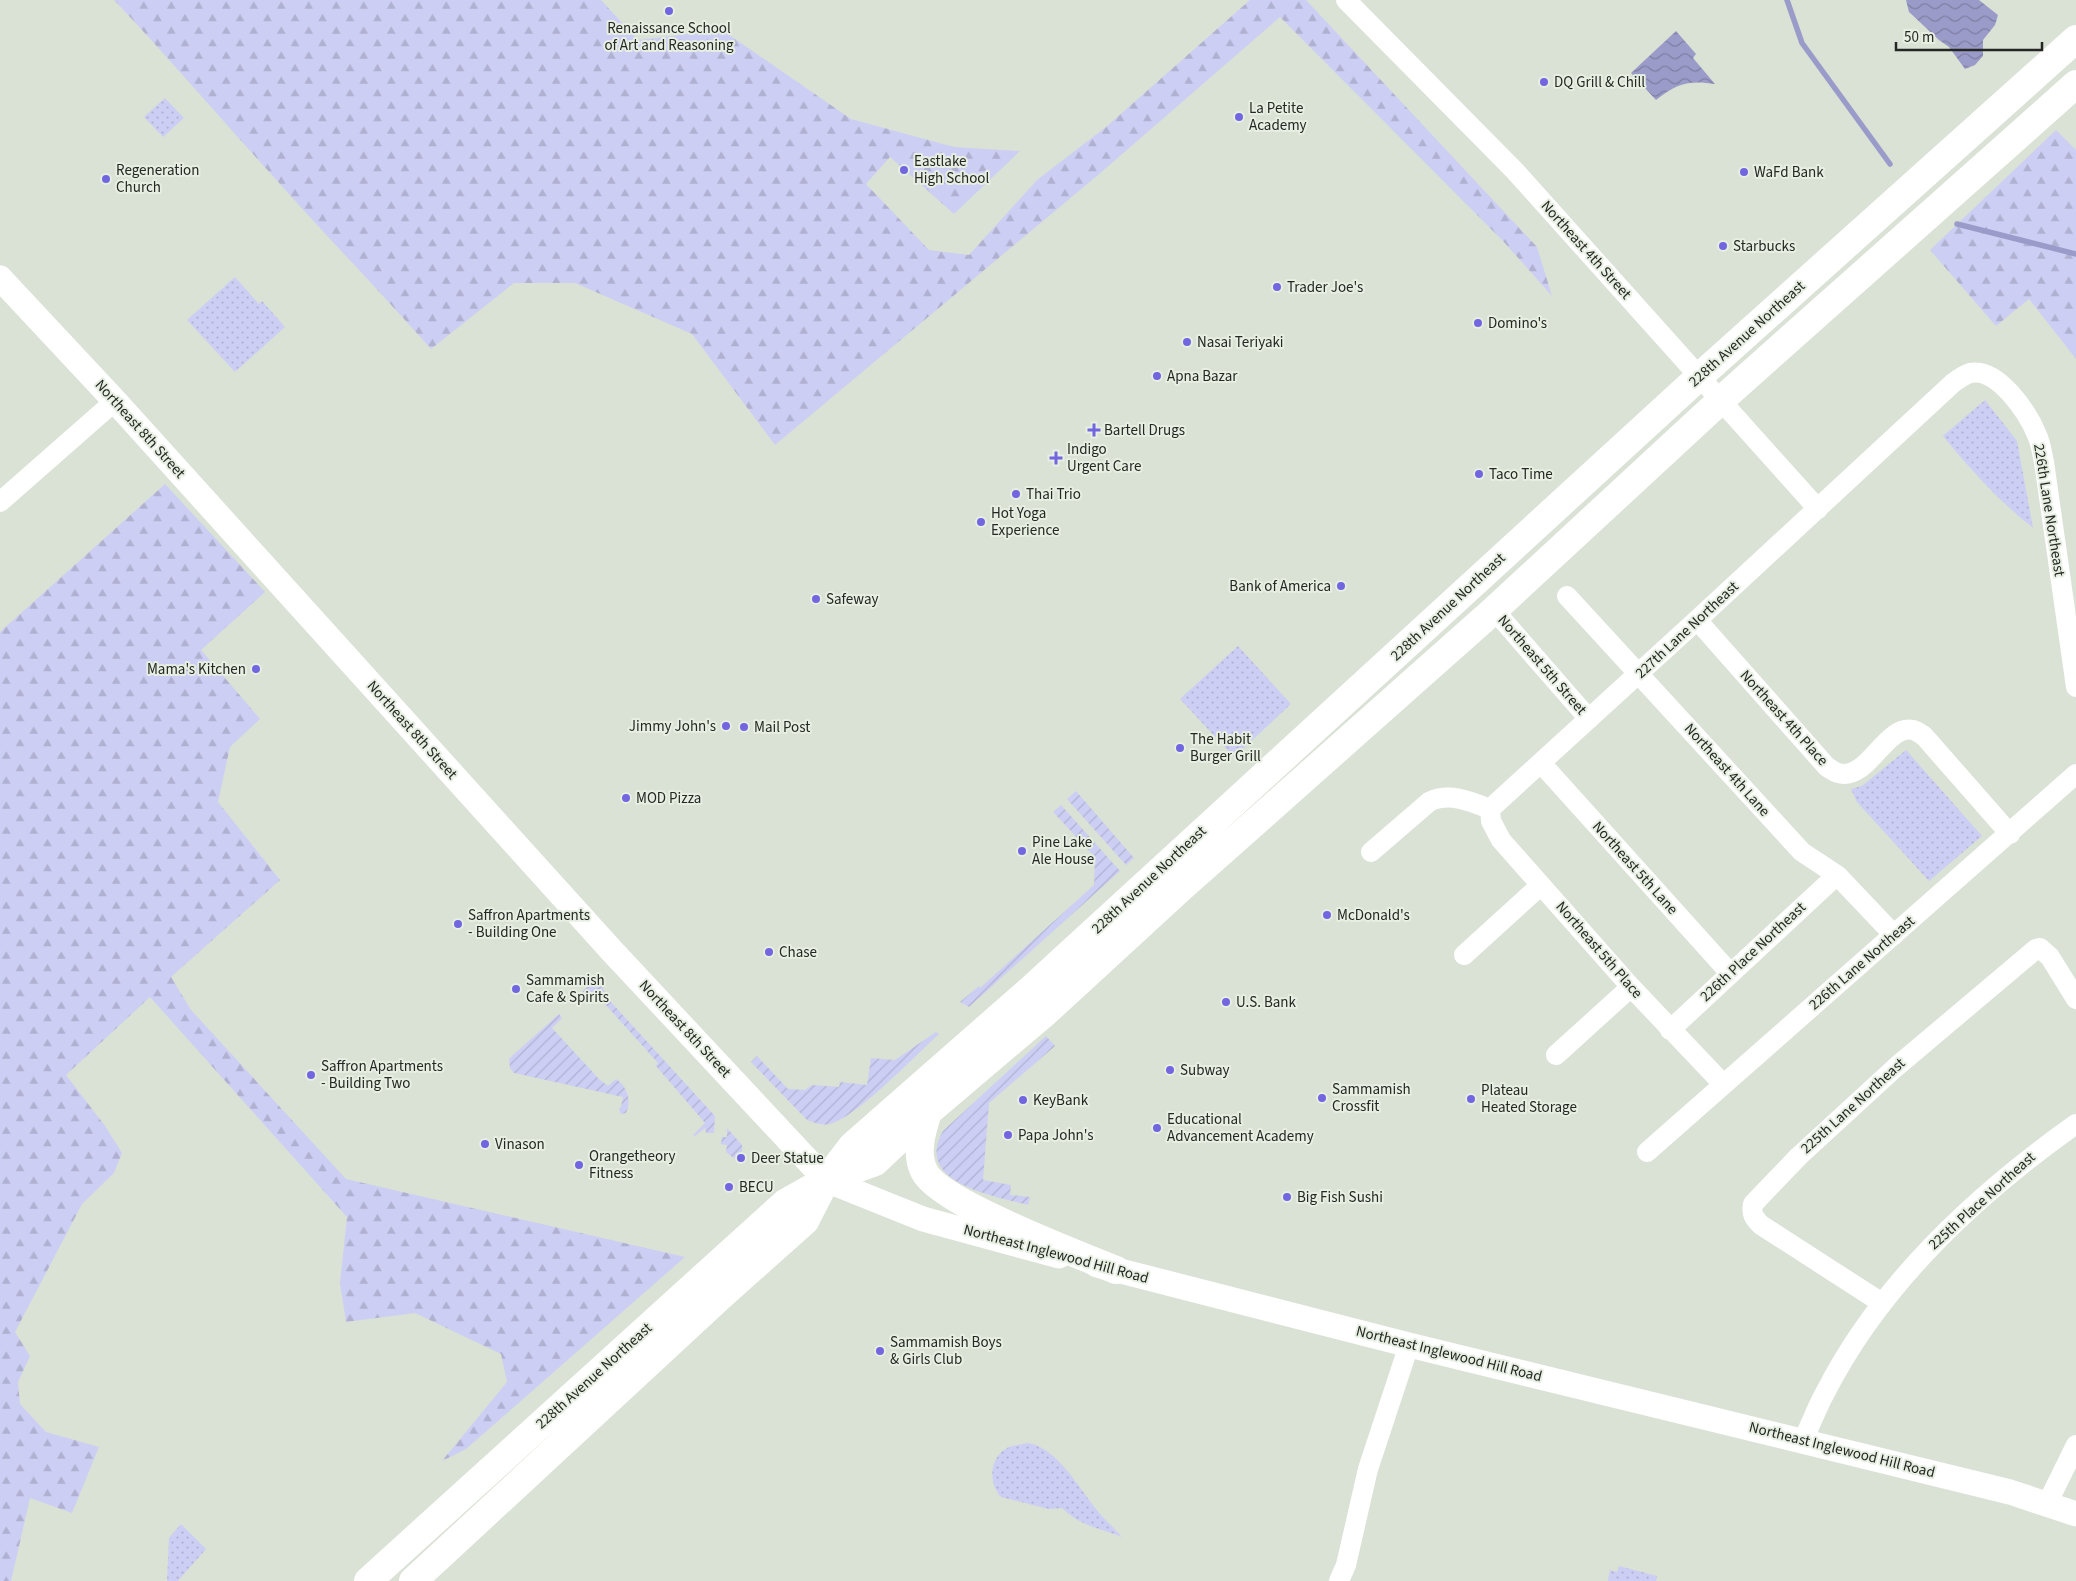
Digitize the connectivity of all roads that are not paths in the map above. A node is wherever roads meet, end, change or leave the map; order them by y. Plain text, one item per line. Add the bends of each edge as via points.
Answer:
1 (1346, 0) edge
2 (2076, 39) edge
3 (2076, 84) edge
4 (0, 278) edge
5 (1700, 376) junction
6 (1993, 377) joint
7 (115, 401) junction
8 (1720, 401) junction
9 (0, 502) edge
10 (1818, 508) junction
11 (1466, 590) junction
12 (1567, 596) dead end
13 (1494, 610) junction
14 (1697, 620) junction
15 (1638, 674) junction
16 (1413, 681) junction
17 (2076, 687) edge
18 (1589, 719) junction
19 (1540, 763) junction
20 (2076, 774) edge
21 (1233, 804) junction
22 (1490, 809) junction
23 (2010, 834) junction
24 (1371, 852) dead end
25 (1166, 866) junction
26 (1837, 875) junction
27 (1541, 884) junction
28 (1181, 888) junction
29 (1894, 935) junction
30 (1464, 955) dead end
31 (1730, 973) junction
32 (1081, 980) junction
33 (1631, 987) junction
34 (2076, 999) edge
35 (1670, 1030) junction
36 (1556, 1055) dead end
37 (1722, 1084) junction
38 (928, 1112) junction
39 (2076, 1124) edge
40 (1647, 1152) dead end
41 (826, 1180) junction
42 (1116, 1270) junction
43 (1882, 1303) junction
44 (1409, 1345) junction
45 (1803, 1440) junction
46 (2076, 1446) edge
47 (2047, 1504) junction
48 (2076, 1514) edge
49 (438, 1516) junction
50 (368, 1581) edge
51 (400, 1581) edge
52 (414, 1581) edge
53 (1339, 1581) edge

1 - 5 street, Northeast 4th Street via 1515,170
2 - 5 main road, 228th Avenue Northeast
3 - 8 main road, 228th Avenue Northeast
4 - 7 street, Northeast 8th Street
5 - 8 street, Northeast 4th Street
5 - 11 main road, 228th Avenue Northeast
6 - 10 street, 227th Lane Northeast via 1969,373 1954,382
6 - 17 street, 226th Lane Northeast via 2013,396 2038,436
7 - 9 street
7 - 41 street, Northeast 8th Street via 605,944
8 - 10 street, Northeast 4th Street
8 - 13 main road, 228th Avenue Northeast
10 - 14 street, 227th Lane Northeast
11 - 16 main road via 1472,605 1468,615 1442,638
11 - 21 main road, 228th Avenue Northeast
12 - 15 street, Northeast 4th Lane
13 - 16 main road, 228th Avenue Northeast
13 - 18 street, Northeast 5th Street
14 - 15 street, 227th Lane Northeast
14 - 23 street, Northeast 4th Place via 1827,767 1848,774 1858,770 1893,736 1912,730 1924,736
15 - 18 street, 227th Lane Northeast
15 - 26 street, Northeast 4th Lane via 1802,852
16 - 28 main road, 228th Avenue Northeast
18 - 19 street, 227th Lane Northeast
19 - 22 street, 227th Lane Northeast
19 - 31 street, Northeast 5th Lane
20 - 23 street, 226th Lane Northeast
21 - 25 main road, 228th Avenue Northeast
21 - 28 main road via 1223,827 1180,875
22 - 24 street via 1470,801 1437,798
22 - 27 street, Northeast 5th Place via 1491,821 1501,840
23 - 29 street, 226th Lane Northeast
25 - 32 main road via 1152,895 1095,955
25 - 41 main road, 228th Avenue Northeast via 852,1146
26 - 29 street, Northeast 4th Lane
26 - 31 street, 226th Place Northeast
27 - 30 street
27 - 33 street, Northeast 5th Place
28 - 32 main road, 228th Avenue Northeast
29 - 37 street, 226th Lane Northeast
31 - 35 street, 226th Place Northeast
32 - 38 main road, 228th Avenue Northeast
33 - 35 street, Northeast 5th Place
33 - 36 street
34 - 43 street, 225th Lane Northeast via 2050,957 2040,948 2036,949 1896,1067 1799,1156 1753,1204 1755,1219 1762,1225
35 - 37 street, Northeast 5th Place
37 - 40 street, 226th Lane Northeast
38 - 41 main road, 228th Avenue Northeast via 875,1162
38 - 42 main road via 920,1136 920,1161 933,1182 986,1214
39 - 43 street, 225th Place Northeast via 2020,1165 1962,1215 1920,1257
41 - 42 street, Northeast Inglewood Hill Road via 923,1219
41 - 49 main road, 228th Avenue Northeast via 785,1203
41 - 52 main road, 228th Avenue Northeast via 805,1221
42 - 44 street, Northeast Inglewood Hill Road
43 - 45 street, 225th Place Northeast via 1826,1390
44 - 45 street, Northeast Inglewood Hill Road
44 - 53 street via 1368,1469 1346,1565
45 - 47 street, Northeast Inglewood Hill Road
46 - 47 street
47 - 48 street, Northeast Inglewood Hill Road
49 - 50 main road, 228th Avenue Northeast
49 - 51 main road via 441,1541

